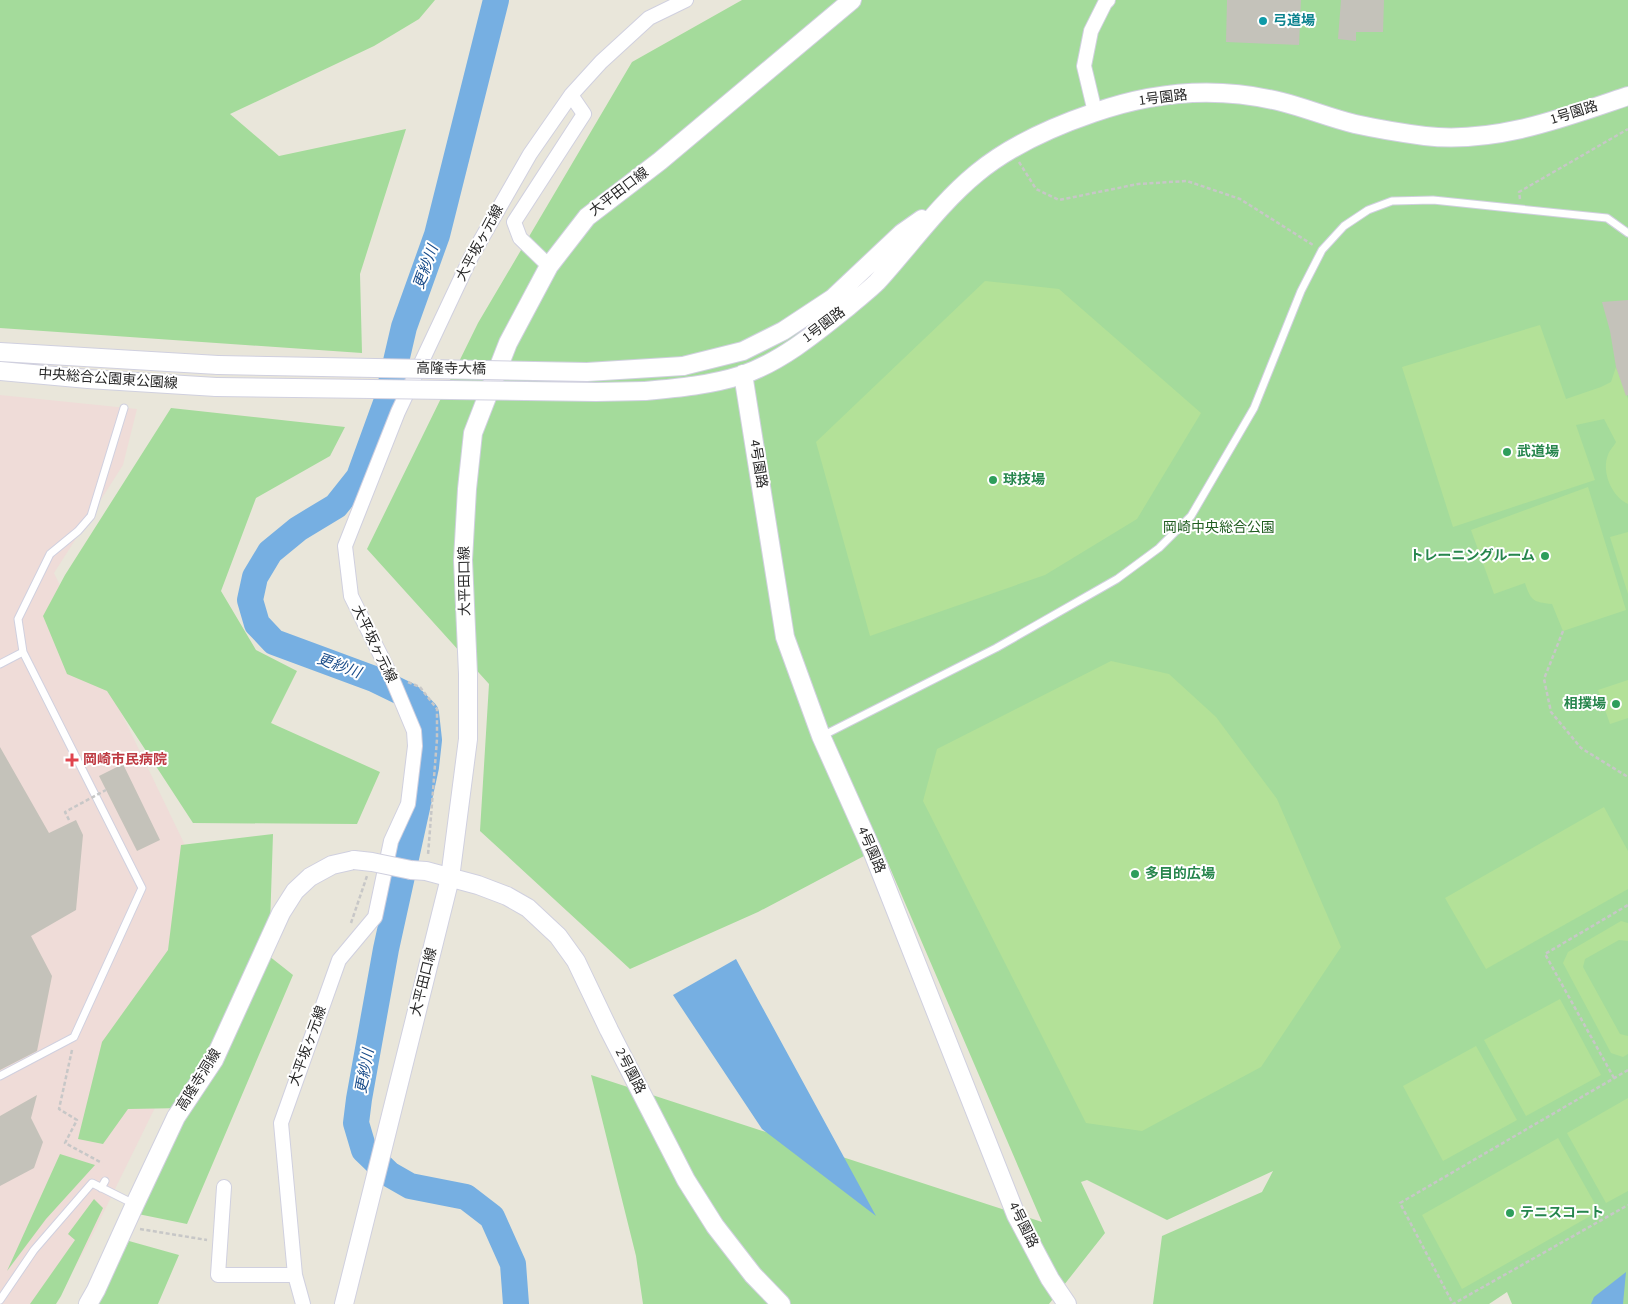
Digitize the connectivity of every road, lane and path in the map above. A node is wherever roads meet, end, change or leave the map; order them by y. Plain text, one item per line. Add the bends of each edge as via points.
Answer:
1 (686, 0) edge
2 (852, 0) edge
3 (1108, 0) edge
4 (571, 95) junction
5 (1628, 96) edge
6 (1095, 112) junction
7 (1628, 129) edge
8 (1011, 148) junction
9 (947, 202) junction
10 (1521, 210) junction
11 (1628, 233) edge
12 (1322, 250) junction
13 (550, 266) junction
14 (0, 352) edge
15 (0, 371) edge
16 (743, 374) junction
17 (216, 386) joint
18 (645, 391) joint
19 (124, 408) dead end
20 (1563, 631) dead end
21 (23, 652) junction
22 (0, 664) edge
23 (821, 736) junction
24 (1628, 777) edge
25 (106, 790) dead end
26 (430, 814) dead end
27 (69, 820) dead end
28 (372, 862) junction
29 (419, 871) junction
30 (450, 878) junction
31 (1628, 905) edge
32 (355, 909) dead end
33 (69, 1040) junction
34 (1628, 1070) edge
35 (0, 1076) edge
36 (1614, 1078) junction
37 (102, 1163) dead end
38 (224, 1187) dead end
39 (135, 1204) junction
40 (1628, 1205) edge
41 (125, 1226) junction
42 (220, 1242) junction
43 (295, 1275) junction
44 (0, 1300) edge
45 (88, 1304) edge
46 (304, 1304) edge
47 (344, 1304) edge
48 (781, 1304) edge
49 (1067, 1304) edge

1 - 4 street, 大平坂ヶ元線 via 649,18
2 - 13 street, 大平田口線 via 660,161 587,216
3 - 6 street via 1091,31 1084,66
4 - 13 street via 584,114 514,222 520,238
4 - 43 street, 大平坂ヶ元線 via 530,154 471,257 398,412 346,546 351,596 391,676 414,731 415,746 408,804 391,841 375,917 339,960 281,1123
5 - 6 street, 1号園路 via 1559,119 1470,138 1427,136 1355,124 1280,102 1228,93 1170,94
6 - 8 street, 1号園路
7 - 10 path via 1519,192
8 - 9 street, 1号園路 via 976,173
8 - 12 path via 1036,189 1059,200 1138,184 1187,180 1240,199
9 - 14 street, 高隆寺大橋, bridge via 902,234 833,298 783,331 743,351 683,366 587,372 218,365
9 - 16 street, 1号園路 via 874,284 818,331 778,358
10 - 11 lane via 1607,218
10 - 12 lane via 1434,200 1392,201 1368,210 1344,226
12 - 23 lane via 1301,291 1254,408 1191,516 1158,548 1117,579 996,648
13 - 30 street, 大平田口線 via 508,344 473,433 464,560 468,740
15 - 17 street, 中央総合公園東公園線
16 - 18 street, 1号園路 via 691,387
16 - 23 street, 4号園路 via 785,637
17 - 18 street, 高隆寺大橋, bridge
19 - 21 lane via 91,516 50,554 18,619
20 - 24 path via 1544,679 1551,712 1581,748
21 - 22 lane
21 - 33 lane via 142,888 74,1037
23 - 49 street, 4号園路 via 871,848 1016,1215
25 - 27 path, bridge via 65,812
26 - 29 path
28 - 29 street, 高隆寺洞線, bridge
28 - 32 path
28 - 39 street, 高隆寺洞線, bridge via 354,860 332,864 295,891 280,913 214,1060 176,1117
29 - 30 street, 2号園路
30 - 47 street, 大平田口線
30 - 48 street, 2号園路 via 507,896 528,908 558,936 576,961 686,1180 720,1233
31 - 36 path via 1545,954
33 - 35 lane
33 - 37 path via 73,1047 59,1109 77,1120 65,1143
34 - 36 path
36 - 40 path via 1400,1202 1453,1304
38 - 42 street
39 - 41 street, 高隆寺洞線
39 - 44 lane via 103,1184 92,1183 34,1250
41 - 42 path
41 - 45 street, 高隆寺洞線
42 - 43 street via 218,1275
43 - 46 street, 大平坂ヶ元線

